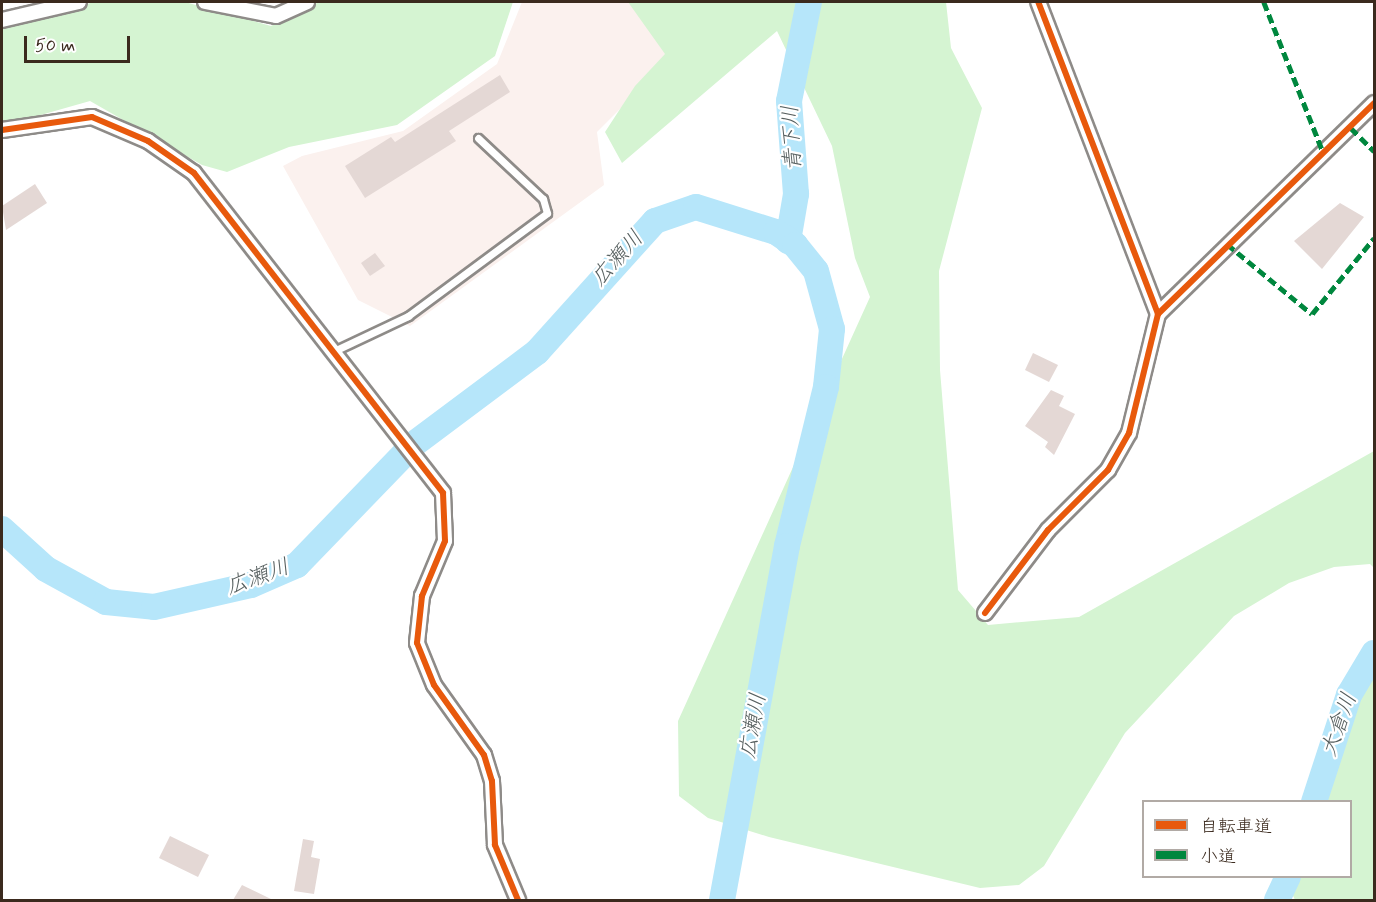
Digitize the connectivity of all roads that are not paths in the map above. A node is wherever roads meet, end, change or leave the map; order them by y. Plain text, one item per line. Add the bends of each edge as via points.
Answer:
1 (79, 2) edge
2 (205, 2) edge
3 (307, 2) edge
4 (1038, 2) edge
5 (2, 20) edge
6 (1374, 103) edge
7 (2, 130) edge
8 (478, 138) dead end
9 (1158, 314) junction
10 (334, 351) junction
11 (985, 613) dead end
12 (518, 900) edge

1 - 5 street
2 - 3 street via 276,16
4 - 9 street
6 - 9 street
7 - 10 street via 92,117 128,130 176,159 226,210
8 - 10 lane via 543,199 547,213 408,316
9 - 11 street via 1129,433 1108,470 1048,530
10 - 12 street via 443,493 448,525 422,596 417,644 434,685 484,755 492,781 495,845

